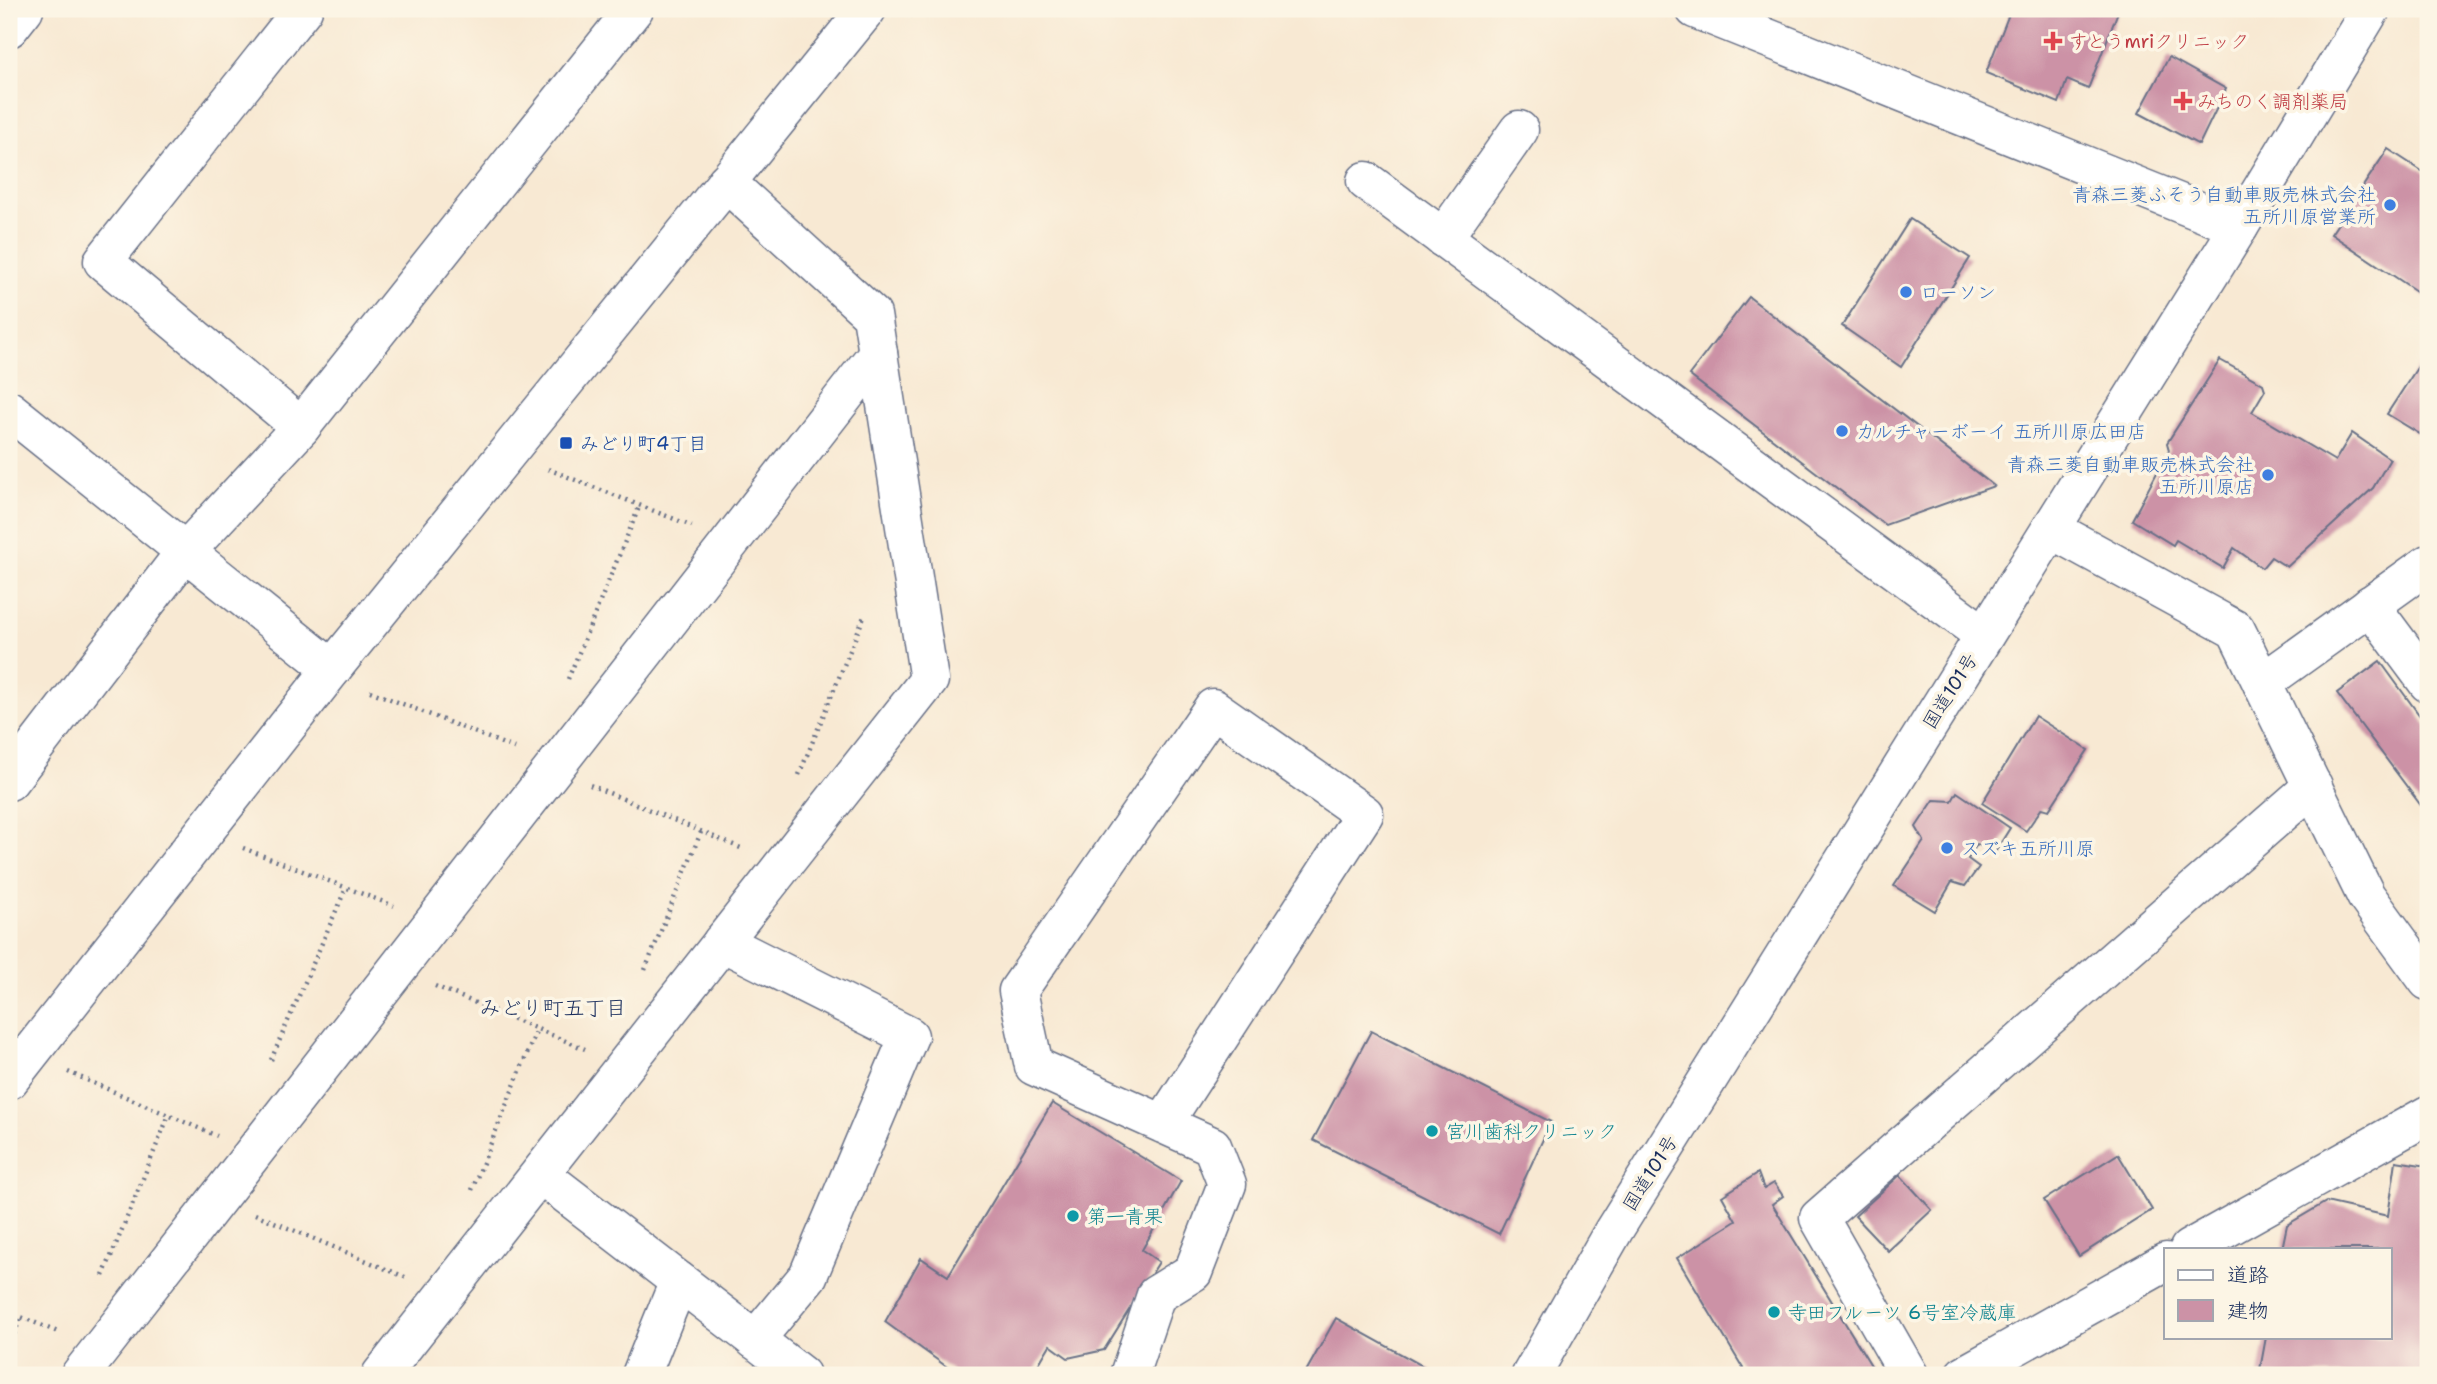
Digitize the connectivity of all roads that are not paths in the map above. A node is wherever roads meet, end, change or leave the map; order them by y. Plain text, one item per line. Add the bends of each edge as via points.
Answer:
1 (24, 9) edge
2 (303, 9) edge
3 (634, 9) edge
4 (867, 9) edge
5 (1695, 9) edge
6 (2371, 9) edge
7 (9, 28) edge
8 (1519, 130) dead end
9 (1366, 181) dead end
10 (726, 183) junction
11 (2239, 228) junction
12 (1443, 238) junction
13 (878, 353) junction
14 (9, 410) edge
15 (301, 427) junction
16 (2051, 529) junction
17 (185, 552) junction
18 (2428, 564) edge
19 (2370, 606) junction
20 (1984, 635) junction
21 (332, 669) junction
22 (2262, 682) junction
23 (2428, 683) edge
24 (9, 781) edge
25 (2313, 786) junction
26 (722, 942) junction
27 (2428, 981) edge
28 (9, 1080) edge
29 (2428, 1115) edge
30 (1163, 1124) junction
31 (540, 1174) junction
32 (2191, 1248) edge
33 (2164, 1263) edge
34 (679, 1281) junction
35 (755, 1340) junction
36 (80, 1375) edge
37 (381, 1375) edge
38 (641, 1375) edge
39 (801, 1375) edge
40 (1129, 1375) edge
41 (1531, 1375) edge
42 (1909, 1375) edge
43 (1964, 1375) edge

1 - 7 main road
2 - 15 main road via 103,261
3 - 15 main road
4 - 10 main road
5 - 11 main road
6 - 11 main road, 国道101号
8 - 12 main road
9 - 12 main road
10 - 13 main road via 872,315
10 - 21 main road
11 - 16 main road, 国道101号
12 - 20 main road
13 - 26 main road via 929,680
13 - 36 main road
14 - 17 main road
15 - 17 main road
16 - 20 main road, 国道101号
16 - 22 main road via 2236,630
17 - 21 main road
17 - 24 main road
18 - 19 main road
19 - 22 main road
19 - 23 main road
20 - 41 main road, 国道101号 via 1614,1230
21 - 28 main road
22 - 25 main road
25 - 27 main road via 2367,896
25 - 42 main road via 1819,1217
26 - 31 main road
26 - 35 main road via 909,1036 808,1276
29 - 32 main road
30 - 30 main road via 1034,1066 1018,991 1213,708 1364,814
30 - 40 main road via 1212,1146 1227,1184 1193,1272 1156,1295
31 - 34 main road
31 - 37 main road
33 - 43 main road
34 - 35 main road
34 - 38 main road
35 - 39 main road

